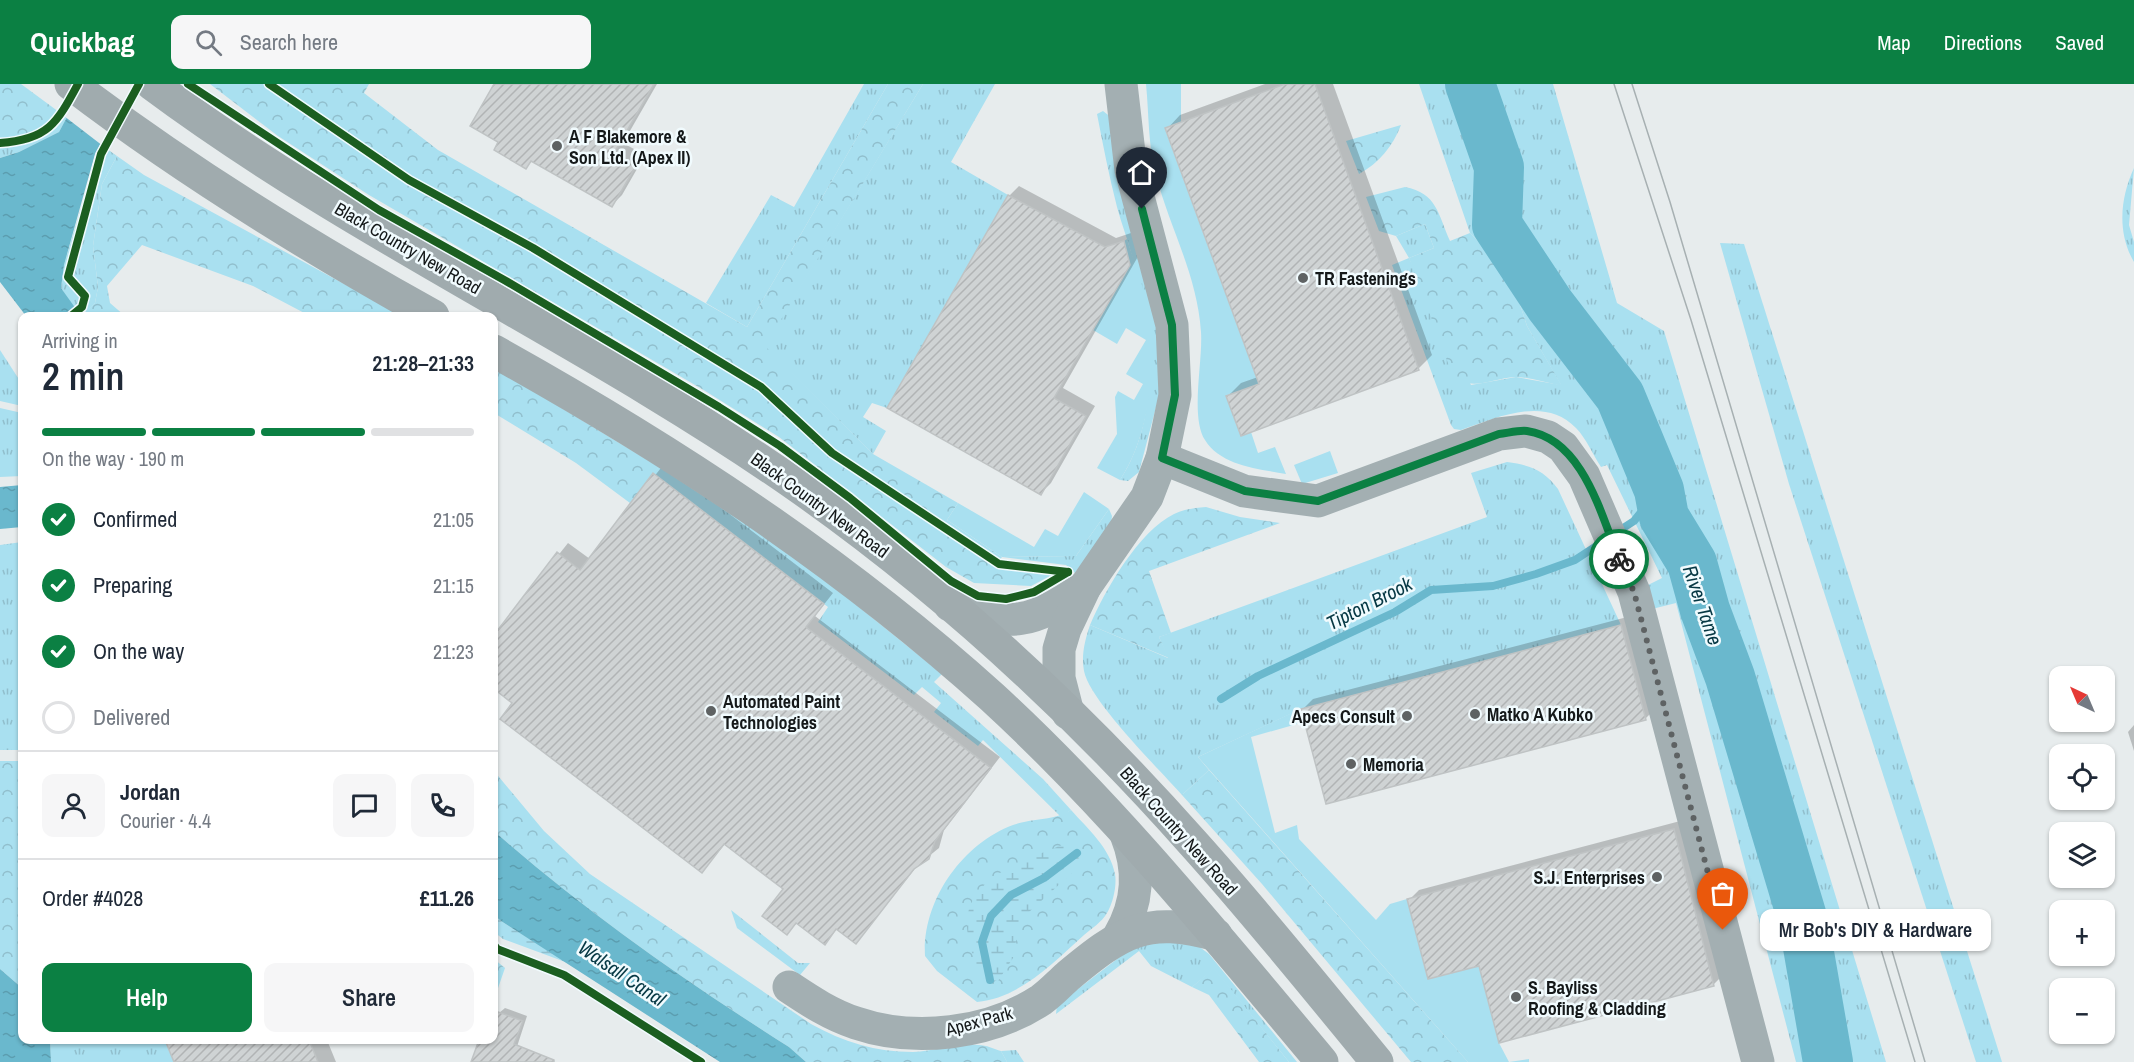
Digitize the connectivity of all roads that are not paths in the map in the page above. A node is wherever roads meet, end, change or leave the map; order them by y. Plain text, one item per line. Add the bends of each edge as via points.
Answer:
1 (71, 84) edge
2 (1121, 84) edge
3 (155, 86) edge
4 (425, 312) edge
5 (498, 353) edge
6 (1162, 458) junction
7 (1085, 587) junction
8 (950, 604) junction
9 (1068, 713) junction
10 (1126, 834) junction
11 (1216, 935) junction
12 (1119, 936) junction
13 (789, 987) dead end
14 (1322, 1062) edge
15 (1377, 1062) edge
16 (1758, 1062) edge

1 - 4 highway via 132,131 245,207
2 - 6 street via 1131,170 1172,325 1175,395
3 - 8 highway, Black Country New Road via 232,142 323,199 716,432 800,488
5 - 10 highway via 646,438 815,553 992,697 1052,754
6 - 7 street via 1147,497
6 - 16 street via 1245,491 1318,501 1499,434 1526,431 1563,447 1584,476 1634,592
7 - 8 street via 1055,607 1007,621 988,619
7 - 9 street via 1059,649 1059,678
8 - 9 highway, Black Country New Road
9 - 15 highway, Black Country New Road via 1193,843
10 - 11 highway
10 - 12 street, Apex Park via 1134,854 1137,884 1128,921
11 - 12 street, Apex Park via 1186,926 1170,926
11 - 14 highway
12 - 13 street, Apex Park via 1041,1000 991,1022 959,1030 898,1032 857,1024 825,1011

